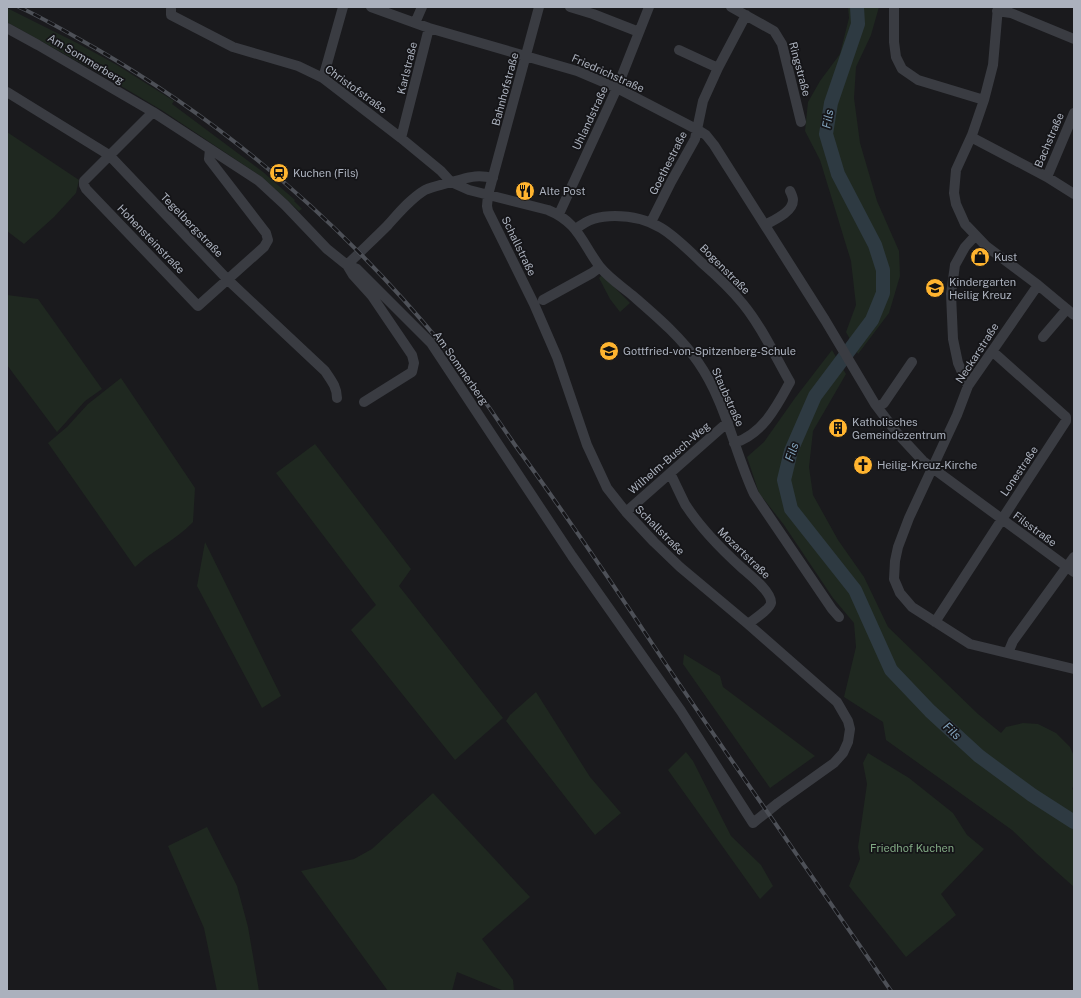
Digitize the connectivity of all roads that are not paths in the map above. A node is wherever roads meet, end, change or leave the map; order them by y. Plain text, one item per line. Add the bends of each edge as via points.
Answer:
1 (371, 7) edge
2 (422, 7) edge
3 (539, 7) edge
4 (570, 7) edge
5 (649, 7) edge
6 (731, 7) edge
7 (894, 7) edge
8 (341, 8) edge
9 (171, 9) dead end
10 (998, 9) edge
11 (746, 15) junction
12 (415, 23) junction
13 (7, 28) edge
14 (429, 28) junction
15 (639, 32) junction
16 (1074, 39) edge
17 (679, 50) dead end
18 (527, 56) junction
19 (718, 68) junction
20 (323, 78) junction
21 (617, 88) junction
22 (7, 92) edge
23 (984, 100) junction
24 (153, 112) junction
25 (1074, 113) edge
26 (801, 122) dead end
27 (698, 130) junction
28 (971, 137) junction
29 (401, 138) junction
30 (210, 149) junction
31 (109, 155) junction
32 (1046, 177) junction
33 (493, 178) junction
34 (451, 182) junction
35 (790, 191) dead end
36 (1074, 194) edge
37 (488, 195) junction
38 (559, 214) junction
39 (651, 222) junction
40 (765, 225) junction
41 (576, 229) junction
42 (975, 236) junction
43 (347, 265) junction
44 (600, 266) junction
45 (228, 280) junction
46 (1038, 285) junction
47 (543, 300) dead end
48 (1070, 312) edge
49 (1043, 337) dead end
50 (839, 344) joint
51 (992, 350) junction
52 (912, 362) dead end
53 (968, 386) junction
54 (337, 398) dead end
55 (364, 402) dead end
56 (878, 407) junction
57 (728, 422) junction
58 (734, 443) junction
59 (933, 468) junction
60 (670, 473) junction
61 (626, 512) junction
62 (1002, 519) junction
63 (1074, 557) edge
64 (1070, 569) edge
65 (840, 617) dead end
66 (935, 622) junction
67 (748, 624) junction
68 (1008, 653) junction
69 (1074, 669) edge
70 (778, 803) joint

1 - 12 street, Friedrichstraße
2 - 12 street
3 - 18 street, Bahnhofstraße
4 - 15 street
5 - 15 street, Uhlandstraße
6 - 11 street, Ringstraße
7 - 23 street via 894,42 896,57 902,69 918,80
8 - 20 street
9 - 20 street, Christofstraße via 171,16 233,47 298,66
10 - 16 street
10 - 23 street via 993,65
11 - 19 street, Goethestraße
11 - 26 street, Ringstraße via 774,31 782,44
12 - 14 street, Friedrichstraße
13 - 24 street, Am Sommerberg
14 - 18 street, Friedrichstraße
14 - 29 street, Karlstraße
15 - 21 street, Uhlandstraße
17 - 19 street
18 - 21 street, Friedrichstraße via 577,71
18 - 33 street, Bahnhofstraße
19 - 27 street, Goethestraße via 703,101
20 - 29 street, Christofstraße
21 - 27 street, Friedrichstraße
21 - 38 street, Uhlandstraße
22 - 31 street, Tegelbergstraße
23 - 28 street
24 - 30 street, Am Sommerberg
24 - 31 street
25 - 32 street, Bachstraße
27 - 39 street, Goethestraße
27 - 40 street, Friedrichstraße via 714,144
28 - 32 street
28 - 42 street via 956,170 954,193 960,215
29 - 34 street, Christofstraße
30 - 43 street, Am Sommerberg via 258,181 327,249
30 - 45 street via 209,159 266,233 268,240 264,247
31 - 45 street, Tegelbergstraße
31 - 45 street, Hohensteinstraße via 84,181 86,190 198,306
32 - 36 street
33 - 34 street via 475,176
33 - 37 street, Bahnhofstraße
34 - 37 street
34 - 43 street via 439,184 411,200
35 - 40 street via 793,200 790,207
37 - 38 street, Staubstraße
37 - 61 street, Schallstraße via 488,212 534,304 557,357 587,445 607,488
38 - 41 street, Staubstraße
39 - 41 street, Bogenstraße via 626,216 604,216 588,220
39 - 58 street, Bogenstraße via 672,235 726,284 759,328 790,382 777,408 764,424 744,440
40 - 50 street, Friedrichstraße
41 - 44 street, Staubstraße
42 - 46 street
42 - 53 street via 955,265 951,294 953,339 958,363
43 - 55 street, Am Sommerberg via 376,302 412,355 414,363 412,372
43 - 70 street, Am Sommerberg via 357,269 431,343 572,556 682,711 753,823
44 - 47 street
44 - 57 street, Staubstraße via 669,327 683,343 710,382
45 - 54 street, Tegelbergstraße via 325,370 334,383
46 - 48 street
46 - 51 street, Neckarstraße
48 - 49 street
50 - 56 street, Filsstraße
51 - 53 street, Neckarstraße
51 - 62 street, Lonestraße via 1066,416 1065,425
52 - 56 street via 884,403
53 - 59 street, Neckarstraße
56 - 59 street, Filsstraße via 906,443
57 - 58 street, Staubstraße
57 - 60 street, Wilhelm-Busch-Weg
58 - 65 street, Staubstraße via 754,494
59 - 62 street, Filsstraße
59 - 66 street, Neckarstraße via 898,547 894,579 896,587 906,601
60 - 61 street, Wilhelm-Busch-Weg
60 - 67 street, Mozartstraße via 685,503 699,523 720,548 770,596 771,603 768,607
61 - 67 street, Schallstraße via 680,567
62 - 64 street, Filsstraße
62 - 66 street, Lonestraße
63 - 64 street
64 - 68 street via 1013,642
66 - 68 street, Neckarstraße via 970,644
67 - 70 street, Schallstraße via 837,702 850,729 843,753 834,763
68 - 69 street, Neckarstraße

